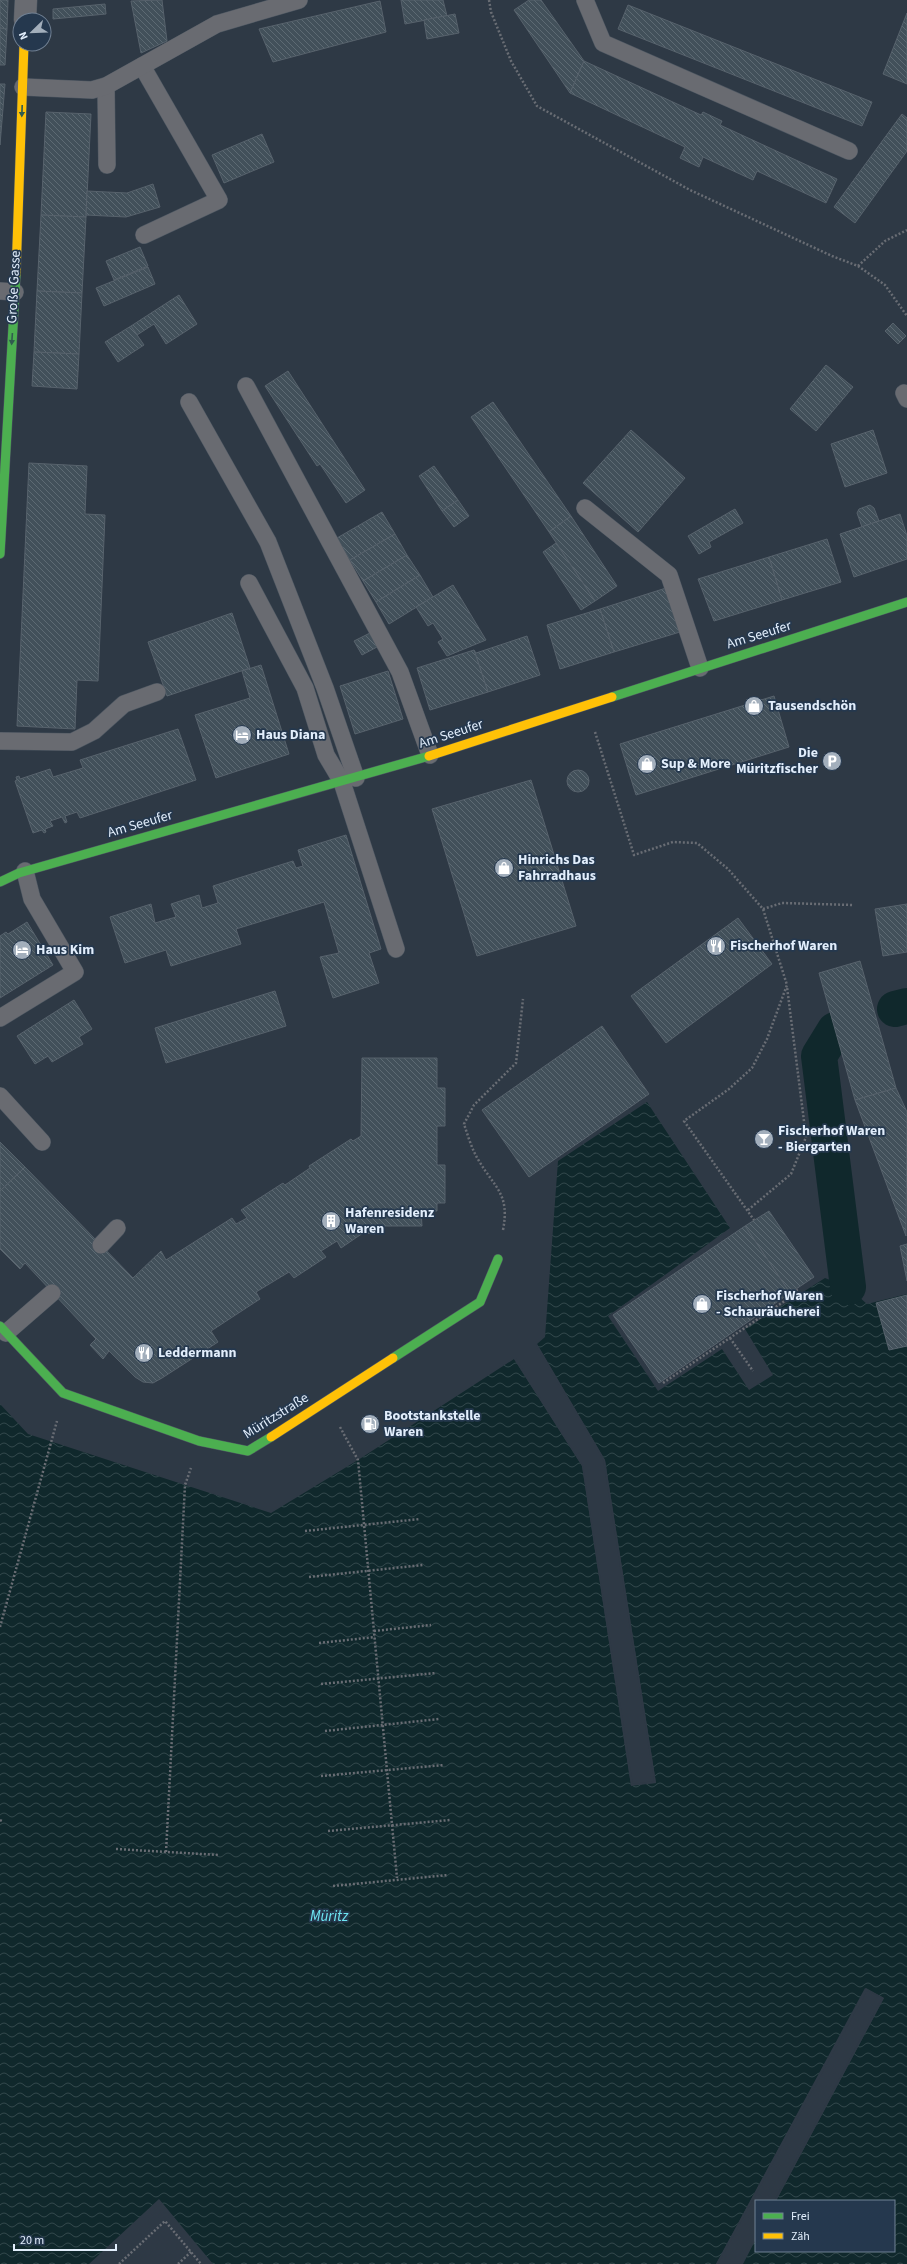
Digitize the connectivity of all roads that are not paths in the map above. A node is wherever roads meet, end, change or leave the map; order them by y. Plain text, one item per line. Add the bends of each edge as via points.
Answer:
1 (26, 0) edge
2 (299, 0) edge
3 (585, 0) edge
4 (25, 12) edge
5 (24, 52) edge
6 (142, 66) junction
7 (106, 86) junction
8 (23, 87) junction
9 (849, 150) dead end
10 (107, 165) dead end
11 (144, 235) dead end
12 (7, 292) edge
13 (246, 386) dead end
14 (189, 402) dead end
15 (585, 508) dead end
16 (0, 554) edge
17 (249, 583) dead end
18 (907, 602) edge
19 (700, 668) junction
20 (157, 692) dead end
21 (0, 741) edge
22 (430, 755) junction
23 (349, 780) junction
24 (25, 871) junction
25 (0, 882) edge
26 (396, 949) dead end
27 (0, 1018) edge
28 (0, 1096) edge
29 (42, 1142) dead end
30 (117, 1228) dead end
31 (101, 1245) dead end
32 (498, 1258) road end
33 (52, 1293) dead end
34 (3, 1330) edge

1 - 4 street
2 - 6 lane via 217,24
3 - 9 lane via 603,43
5 - 8 street, Große Gasse
6 - 7 lane
6 - 11 lane via 219,200
7 - 8 lane via 92,90
7 - 10 lane
8 -> 12 street, Große Gasse
12 -> 16 street, Große Gasse
13 - 22 lane via 400,672
14 - 23 lane via 268,542 325,688
15 - 19 lane via 668,575
17 - 23 lane via 305,688 326,754
18 - 19 street, Am Seeufer
19 - 22 street, Am Seeufer
20 - 21 lane via 124,704 94,731 72,742
22 - 23 street, Am Seeufer
23 - 24 street, Am Seeufer
23 - 26 lane
24 - 25 street, Am Seeufer
24 - 27 lane via 32,899 75,972
28 - 29 lane
30 - 31 lane
32 - 34 street, Müritzstraße via 480,1302 248,1451 199,1441 63,1393
33 - 34 lane

